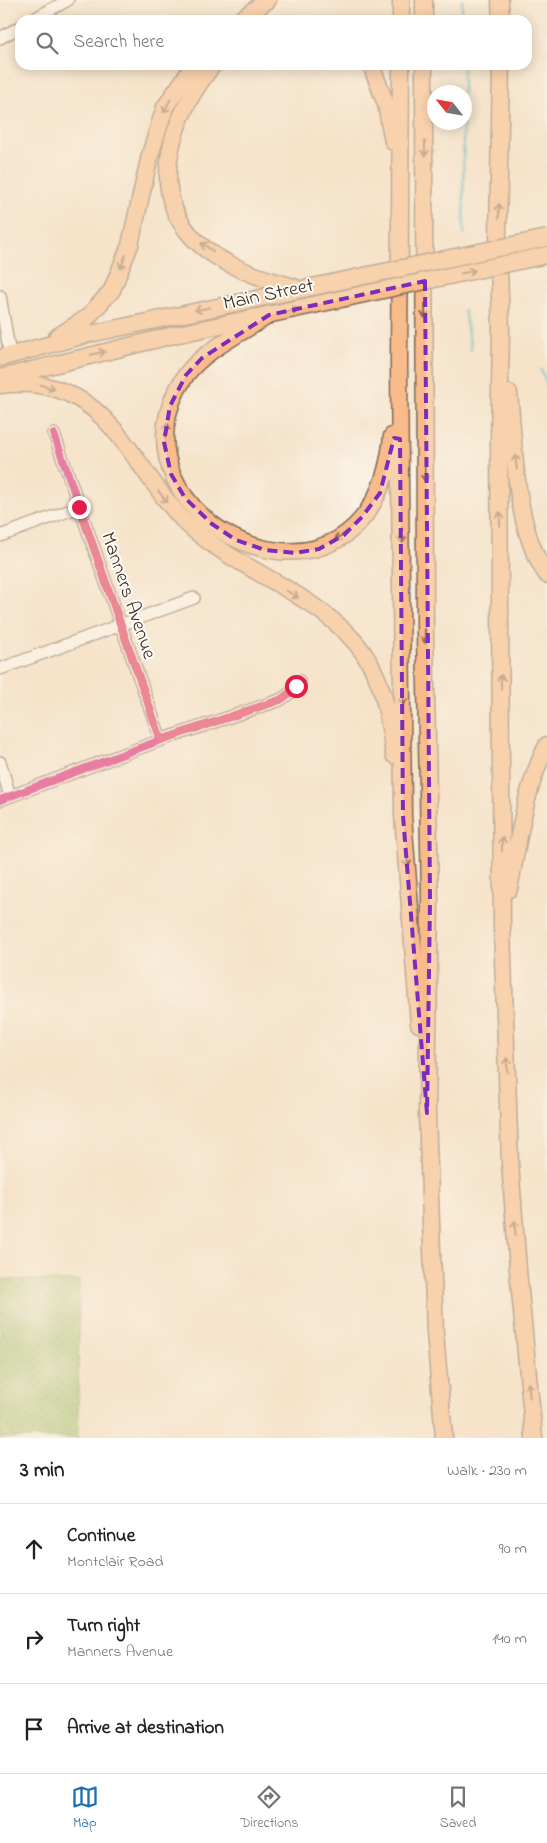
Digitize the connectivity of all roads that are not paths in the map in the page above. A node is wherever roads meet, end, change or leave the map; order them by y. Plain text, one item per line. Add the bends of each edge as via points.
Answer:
1 (68, 0) edge
2 (268, 0) edge
3 (401, 0) edge
4 (424, 0) edge
5 (41, 15) edge
6 (247, 15) edge
7 (401, 15) edge
8 (424, 15) edge
9 (15, 30) edge
10 (0, 38) edge
11 (191, 70) edge
12 (209, 70) edge
13 (373, 70) edge
14 (401, 70) edge
15 (424, 70) edge
16 (501, 70) edge
17 (400, 185) junction
18 (547, 238) edge
19 (547, 255) edge
20 (298, 288) junction
21 (0, 296) edge
22 (268, 315) junction
23 (502, 330) junction
24 (44, 346) junction
25 (5, 357) edge
26 (399, 364) junction
27 (0, 378) edge
28 (0, 385) edge
29 (54, 434) dead end
30 (79, 507) junction
31 (0, 536) edge
32 (547, 575) edge
33 (194, 598) dead end
34 (120, 625) junction
35 (0, 669) edge
36 (299, 681) dead end
37 (161, 740) junction
38 (547, 745) edge
39 (0, 762) edge
40 (5, 798) edge
41 (403, 816) junction
42 (502, 928) junction
43 (427, 1113) junction
44 (444, 1438) edge
45 (534, 1438) edge

1 - 5 street
2 - 6 highway
3 - 7 highway
4 - 8 highway
9 - 10 street
11 -> 24 highway via 165,107 150,155 130,244 112,290 88,317
20 -> 12 highway via 262,279 194,239 173,201 168,177 171,144 180,114
13 - 17 highway via 386,104
14 - 17 highway
15 -> 43 highway via 425,632 430,900
23 -> 16 highway via 498,234
17 - 26 highway
18 - 20 highway, Main Street, bridge
22 -> 19 highway, Main Street, bridge
20 -> 24 highway, Main Street
21 - 25 street
26 -> 22 highway via 390,454 380,493 362,517 344,535 319,549 296,553 265,550 236,540 212,524 185,498 171,474 164,442 170,406 186,375 202,358
27 -> 22 highway, Main Street
32 -> 23 highway via 534,552 523,520
42 -> 23 highway via 499,442
24 - 25 highway, Main Street
26 -> 41 highway
28 -> 41 highway via 32,383 46,386 89,406 111,427 155,487 186,522 220,549 320,611 354,642 368,659 387,702
29 - 30 street, Manners Avenue
30 - 31 street
30 - 34 street, Manners Avenue
33 - 34 street
34 - 35 street
34 - 37 street, Manners Avenue
36 - 37 street via 292,692 280,700
37 - 40 street
38 - 42 highway via 532,778 522,817
39 - 40 street
41 -> 43 highway
45 -> 42 highway via 510,1163
43 - 44 highway via 434,1324

